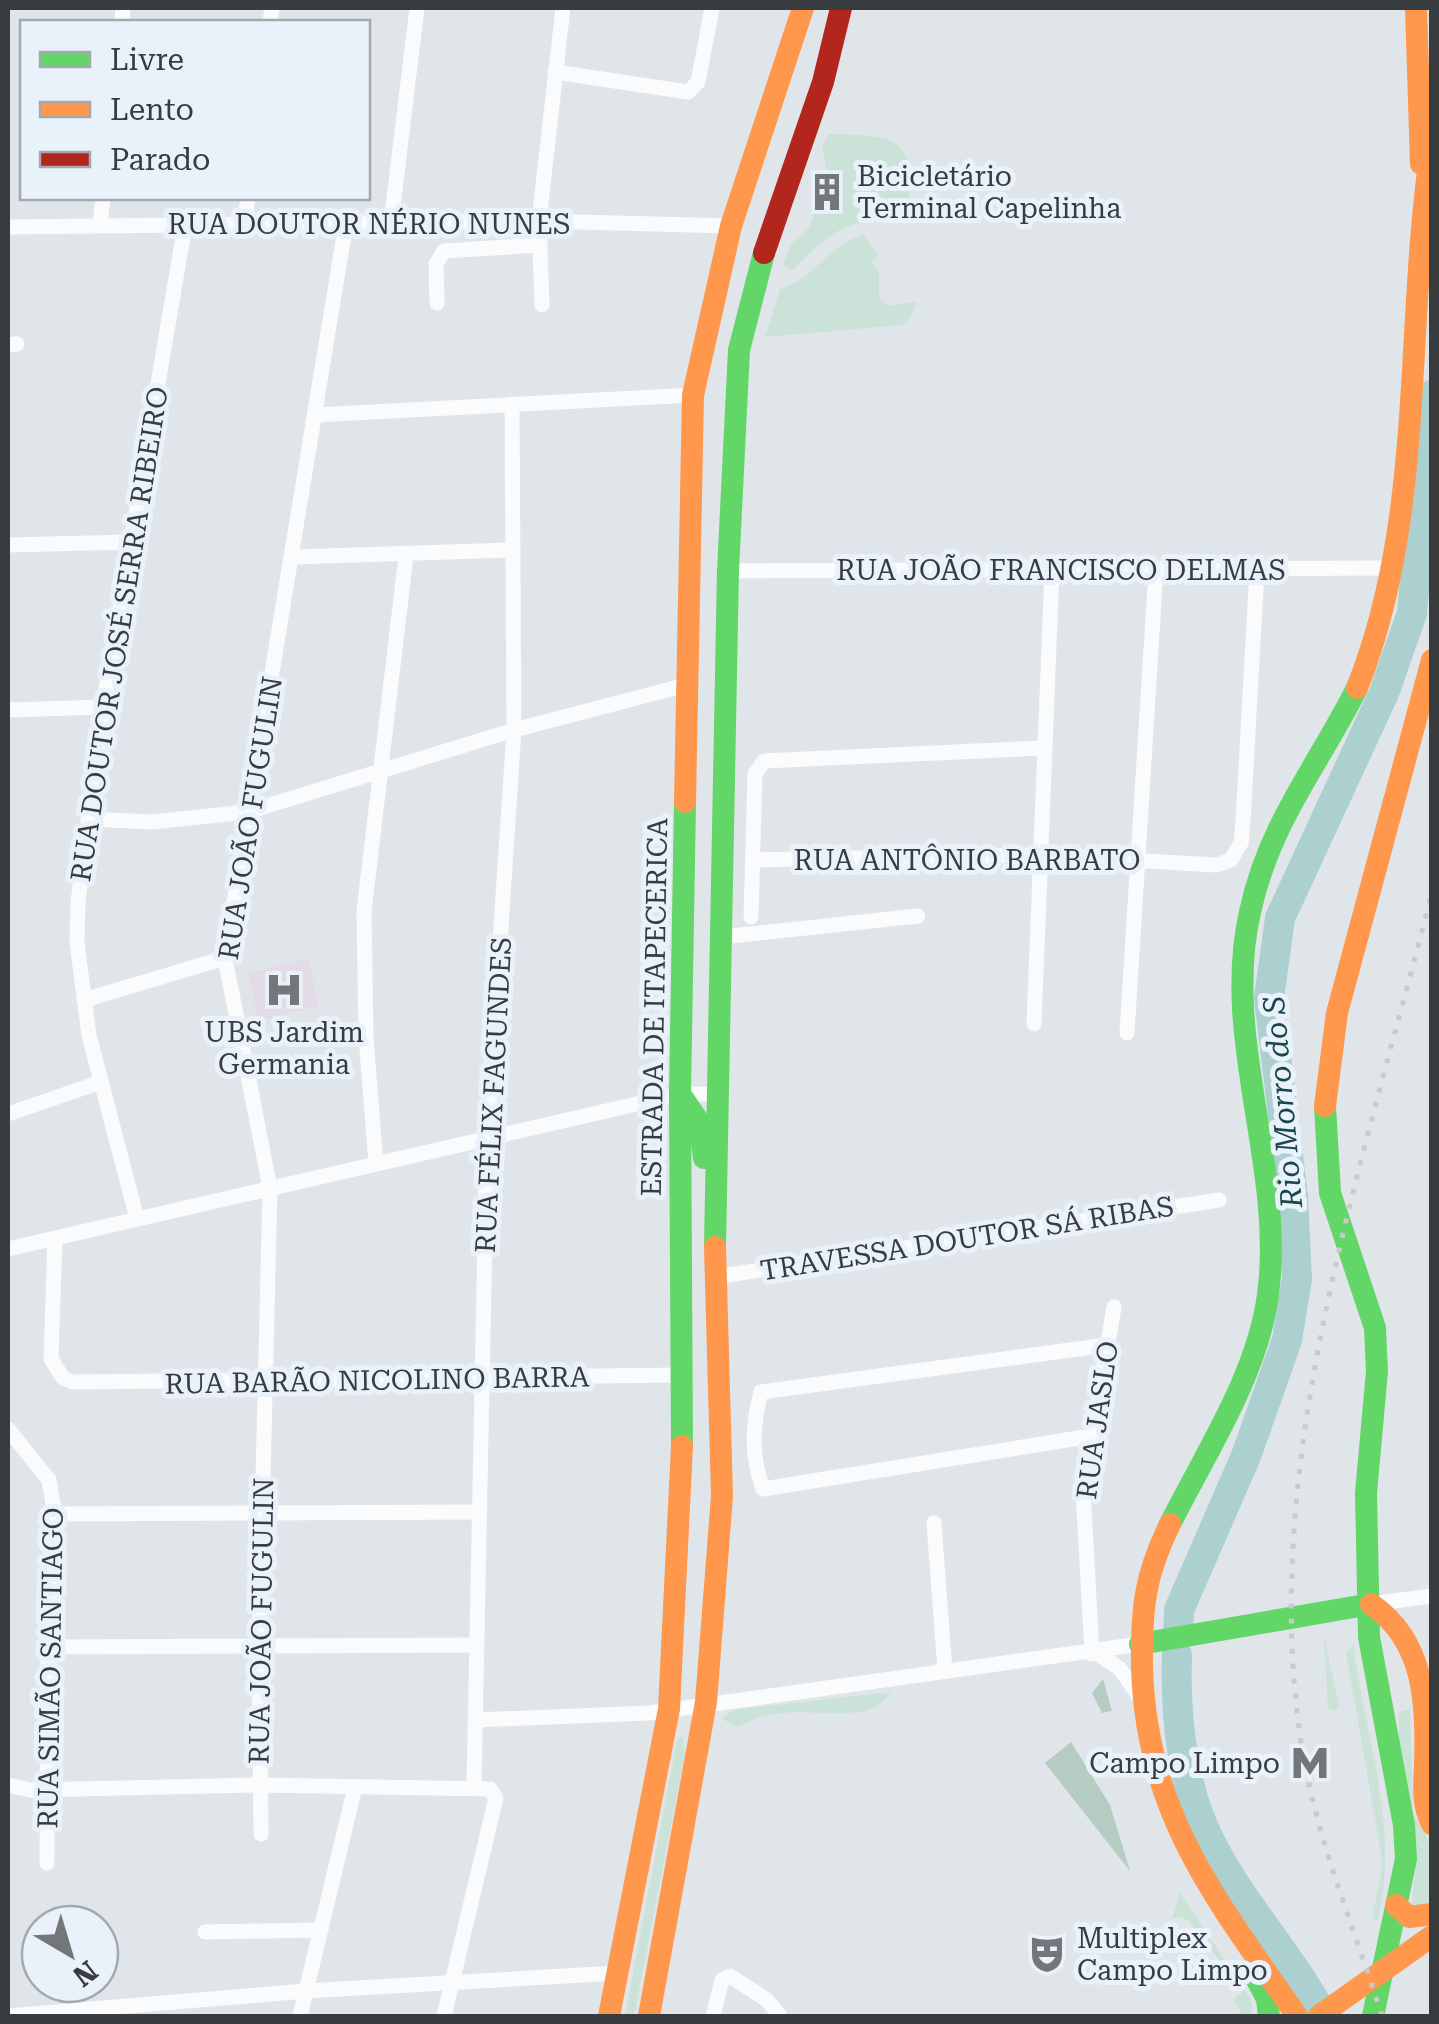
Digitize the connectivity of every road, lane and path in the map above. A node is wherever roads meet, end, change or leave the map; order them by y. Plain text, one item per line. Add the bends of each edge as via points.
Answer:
1 (418, 8) edge
2 (563, 8) edge
3 (712, 8) edge
4 (803, 8) edge
5 (841, 8) edge
6 (1416, 8) edge
7 (554, 72) junction
8 (1432, 144) edge
9 (103, 200) edge
10 (248, 200) edge
11 (1423, 202) junction
12 (539, 221) junction
13 (346, 223) junction
14 (391, 223) junction
15 (244, 224) junction
16 (100, 225) junction
17 (186, 225) junction
18 (731, 226) junction
19 (8, 227) edge
20 (540, 245) junction
21 (437, 303) dead end
22 (542, 305) dead end
23 (693, 394) junction
24 (512, 404) junction
25 (315, 415) junction
26 (130, 542) junction
27 (8, 545) edge
28 (512, 550) junction
29 (406, 556) junction
30 (293, 558) junction
31 (1395, 568) junction
32 (1257, 569) junction
33 (1052, 570) junction
34 (1156, 570) junction
35 (728, 571) junction
36 (1432, 660) edge
37 (690, 684) junction
38 (103, 707) junction
39 (8, 710) edge
40 (514, 730) junction
41 (1042, 748) junction
42 (382, 774) junction
43 (247, 812) junction
44 (88, 819) junction
45 (1039, 854) junction
46 (1138, 858) junction
47 (754, 860) junction
48 (750, 916) dead end
49 (918, 916) dead end
50 (722, 937) junction
51 (226, 958) junction
52 (84, 1000) junction
53 (1034, 1024) dead end
54 (1127, 1033) dead end
55 (98, 1083) junction
56 (680, 1094) junction
57 (716, 1094) junction
58 (8, 1114) edge
59 (487, 1138) junction
60 (376, 1164) junction
61 (270, 1188) junction
62 (1219, 1200) dead end
63 (137, 1219) junction
64 (55, 1238) junction
65 (8, 1248) edge
66 (715, 1277) junction
67 (1114, 1307) dead end
68 (716, 1338) junction
69 (1107, 1345) junction
70 (682, 1375) junction
71 (482, 1380) junction
72 (267, 1382) junction
73 (8, 1429) edge
74 (1091, 1436) junction
75 (479, 1512) junction
76 (262, 1513) junction
77 (54, 1514) junction
78 (934, 1523) dead end
79 (1432, 1596) edge
80 (1370, 1604) junction
81 (1140, 1644) junction
82 (476, 1645) junction
83 (259, 1646) junction
84 (48, 1647) junction
85 (1100, 1652) junction
86 (945, 1670) junction
87 (1140, 1696) junction
88 (706, 1702) junction
89 (669, 1708) junction
90 (475, 1720) junction
91 (8, 1785) edge
92 (259, 1785) junction
93 (474, 1786) junction
94 (356, 1788) junction
95 (47, 1790) junction
96 (1432, 1824) edge
97 (261, 1834) dead end
98 (47, 1863) dead end
99 (1211, 1892) junction
100 (1396, 1905) junction
101 (1432, 1914) edge
102 (321, 1930) junction
103 (205, 1932) dead end
104 (1432, 1936) edge
105 (1384, 1966) junction
106 (618, 1973) junction
107 (452, 1982) junction
108 (306, 1991) junction
109 (122, 2010) edge
110 (8, 2016) edge
111 (300, 2016) edge
112 (444, 2016) edge
113 (609, 2016) edge
114 (649, 2016) edge
115 (712, 2016) edge
116 (780, 2016) edge
117 (1269, 2016) edge
118 (1297, 2016) edge
119 (1319, 2016) edge
120 (1373, 2016) edge

1 - 14 street
2 - 7 street
3 - 7 street via 698,82 688,92
4 - 18 main road, ESTRADA DE ITAPECERICA
5 - 35 main road via 823,82 748,303 732,437
6 - 11 main road
7 - 12 street
8 - 11 main road
9 - 16 street
10 - 15 street
11 - 31 main road
12 - 14 street, RUA DOUTOR NÉRIO NUNES
12 - 18 street, RUA DOUTOR NÉRIO NUNES
12 - 20 street
13 - 14 street, RUA DOUTOR NÉRIO NUNES
13 - 15 street, RUA DOUTOR NÉRIO NUNES
13 - 25 street, RUA JOÃO FUGULIN
15 - 17 street, RUA DOUTOR NÉRIO NUNES
16 - 17 street, RUA DOUTOR NÉRIO NUNES
16 - 19 street, RUA DOUTOR NÉRIO NUNES
17 - 26 street, RUA DOUTOR JOSÉ SERRA RIBEIRO
18 - 23 main road, ESTRADA DE ITAPECERICA
20 - 21 street via 444,251 436,264
20 - 22 street
23 - 24 street
23 - 37 main road, ESTRADA DE ITAPECERICA
24 - 25 street
24 - 28 street, RUA FÉLIX FAGUNDES
25 - 30 street, RUA JOÃO FUGULIN
26 - 27 street
26 - 38 street, RUA DOUTOR JOSÉ SERRA RIBEIRO
28 - 29 street
28 - 40 street, RUA FÉLIX FAGUNDES
29 - 30 street
29 - 42 street
30 - 43 street, RUA JOÃO FUGULIN
31 - 32 street, RUA JOÃO FRANCISCO DELMAS
31 - 81 main road via 1380,634 1356,691 1295,792 1258,872 1243,973 1268,1192 1268,1294 1254,1353 1148,1570
32 - 34 street, RUA JOÃO FRANCISCO DELMAS
32 - 46 street, RUA ANTÔNIO BARBATO via 1236,854 1217,865
33 - 34 street, RUA JOÃO FRANCISCO DELMAS
33 - 35 street, RUA JOÃO FRANCISCO DELMAS
33 - 41 street
34 - 46 street
35 - 50 main road
36 - 80 main road via 1325,1080 1330,1193 1375,1328 1366,1492
37 - 40 street
37 - 56 main road, ESTRADA DE ITAPECERICA
38 - 39 street
38 - 44 street, RUA DOUTOR JOSÉ SERRA RIBEIRO
40 - 42 street
40 - 59 street, RUA FÉLIX FAGUNDES
41 - 45 street
41 - 47 street via 764,761 755,774
42 - 43 street
42 - 60 street via 363,953
43 - 44 street via 152,822
43 - 51 street, RUA JOÃO FUGULIN
44 - 52 street, RUA DOUTOR JOSÉ SERRA RIBEIRO via 78,929
45 - 46 street, RUA ANTÔNIO BARBATO
45 - 47 street, RUA ANTÔNIO BARBATO
45 - 53 street
46 - 54 street
47 - 48 street
49 - 50 street
50 - 57 main road
51 - 52 street
51 - 61 street, RUA JOÃO FUGULIN
52 - 55 street, RUA DOUTOR JOSÉ SERRA RIBEIRO
55 - 58 street
55 - 63 street, RUA DOUTOR JOSÉ SERRA RIBEIRO
56 - 57 street
56 - 59 street
56 - 68 main road via 703,1137 701,1245
56 - 70 main road, ESTRADA DE ITAPECERICA
57 - 66 main road
59 - 60 street
59 - 71 street, RUA FÉLIX FAGUNDES
60 - 61 street
61 - 63 street
61 - 72 street, RUA JOÃO FUGULIN
62 - 66 street, TRAVESSA DOUTOR SÁ RIBAS
63 - 64 street
64 - 65 street
64 - 72 street, RUA BARÃO NICOLINO BARRA via 51,1359 64,1378
66 - 68 main road
67 - 69 street, RUA JASLO
68 - 88 main road via 722,1496
69 - 74 street, RUA JASLO
69 - 74 street via 761,1392 753,1462 763,1489
70 - 71 street, RUA BARÃO NICOLINO BARRA
70 - 89 main road, ESTRADA DE ITAPECERICA
71 - 72 street, RUA BARÃO NICOLINO BARRA
71 - 75 street, RUA FÉLIX FAGUNDES
72 - 76 street, RUA JOÃO FUGULIN
73 - 77 street, RUA SIMÃO SANTIAGO via 50,1480
74 - 85 street, RUA JASLO via 1083,1490
75 - 76 street
75 - 82 street, RUA FÉLIX FAGUNDES
76 - 77 street
76 - 83 street, RUA JOÃO FUGULIN
77 - 84 street, RUA SIMÃO SANTIAGO
78 - 86 street
79 - 80 street
80 - 81 main road
80 - 96 main road via 1406,1627 1422,1660 1424,1808
80 - 100 main road via 1369,1637 1404,1826 1406,1860
81 - 85 street
81 - 87 main road
82 - 83 street
82 - 90 street, RUA FÉLIX FAGUNDES
83 - 84 street
83 - 92 street, RUA JOÃO FUGULIN
84 - 95 street, RUA SIMÃO SANTIAGO
85 - 86 street
85 - 87 street
86 - 88 street
87 - 99 main road via 1168,1810
88 - 89 street
88 - 114 main road
89 - 90 street
89 - 106 main road, ESTRADA DE ITAPECERICA
90 - 93 street, RUA FÉLIX FAGUNDES
91 - 95 street
92 - 94 street
92 - 95 street
92 - 97 street, RUA JOÃO FUGULIN
93 - 94 street
93 - 107 street via 490,1789 496,1798
94 - 102 street
95 - 98 street, RUA SIMÃO SANTIAGO
99 - 117 main road via 1268,1999
99 - 118 main road
100 - 101 main road via 1409,1917
100 - 105 main road
102 - 103 street
102 - 108 street
104 - 105 main road
105 - 119 main road
105 - 120 main road
106 - 107 street
106 - 113 main road, ESTRADA DE ITAPECERICA
107 - 108 street
107 - 112 street
108 - 109 street
108 - 111 street
109 - 110 street
115 - 116 street via 722,1980 730,1976

